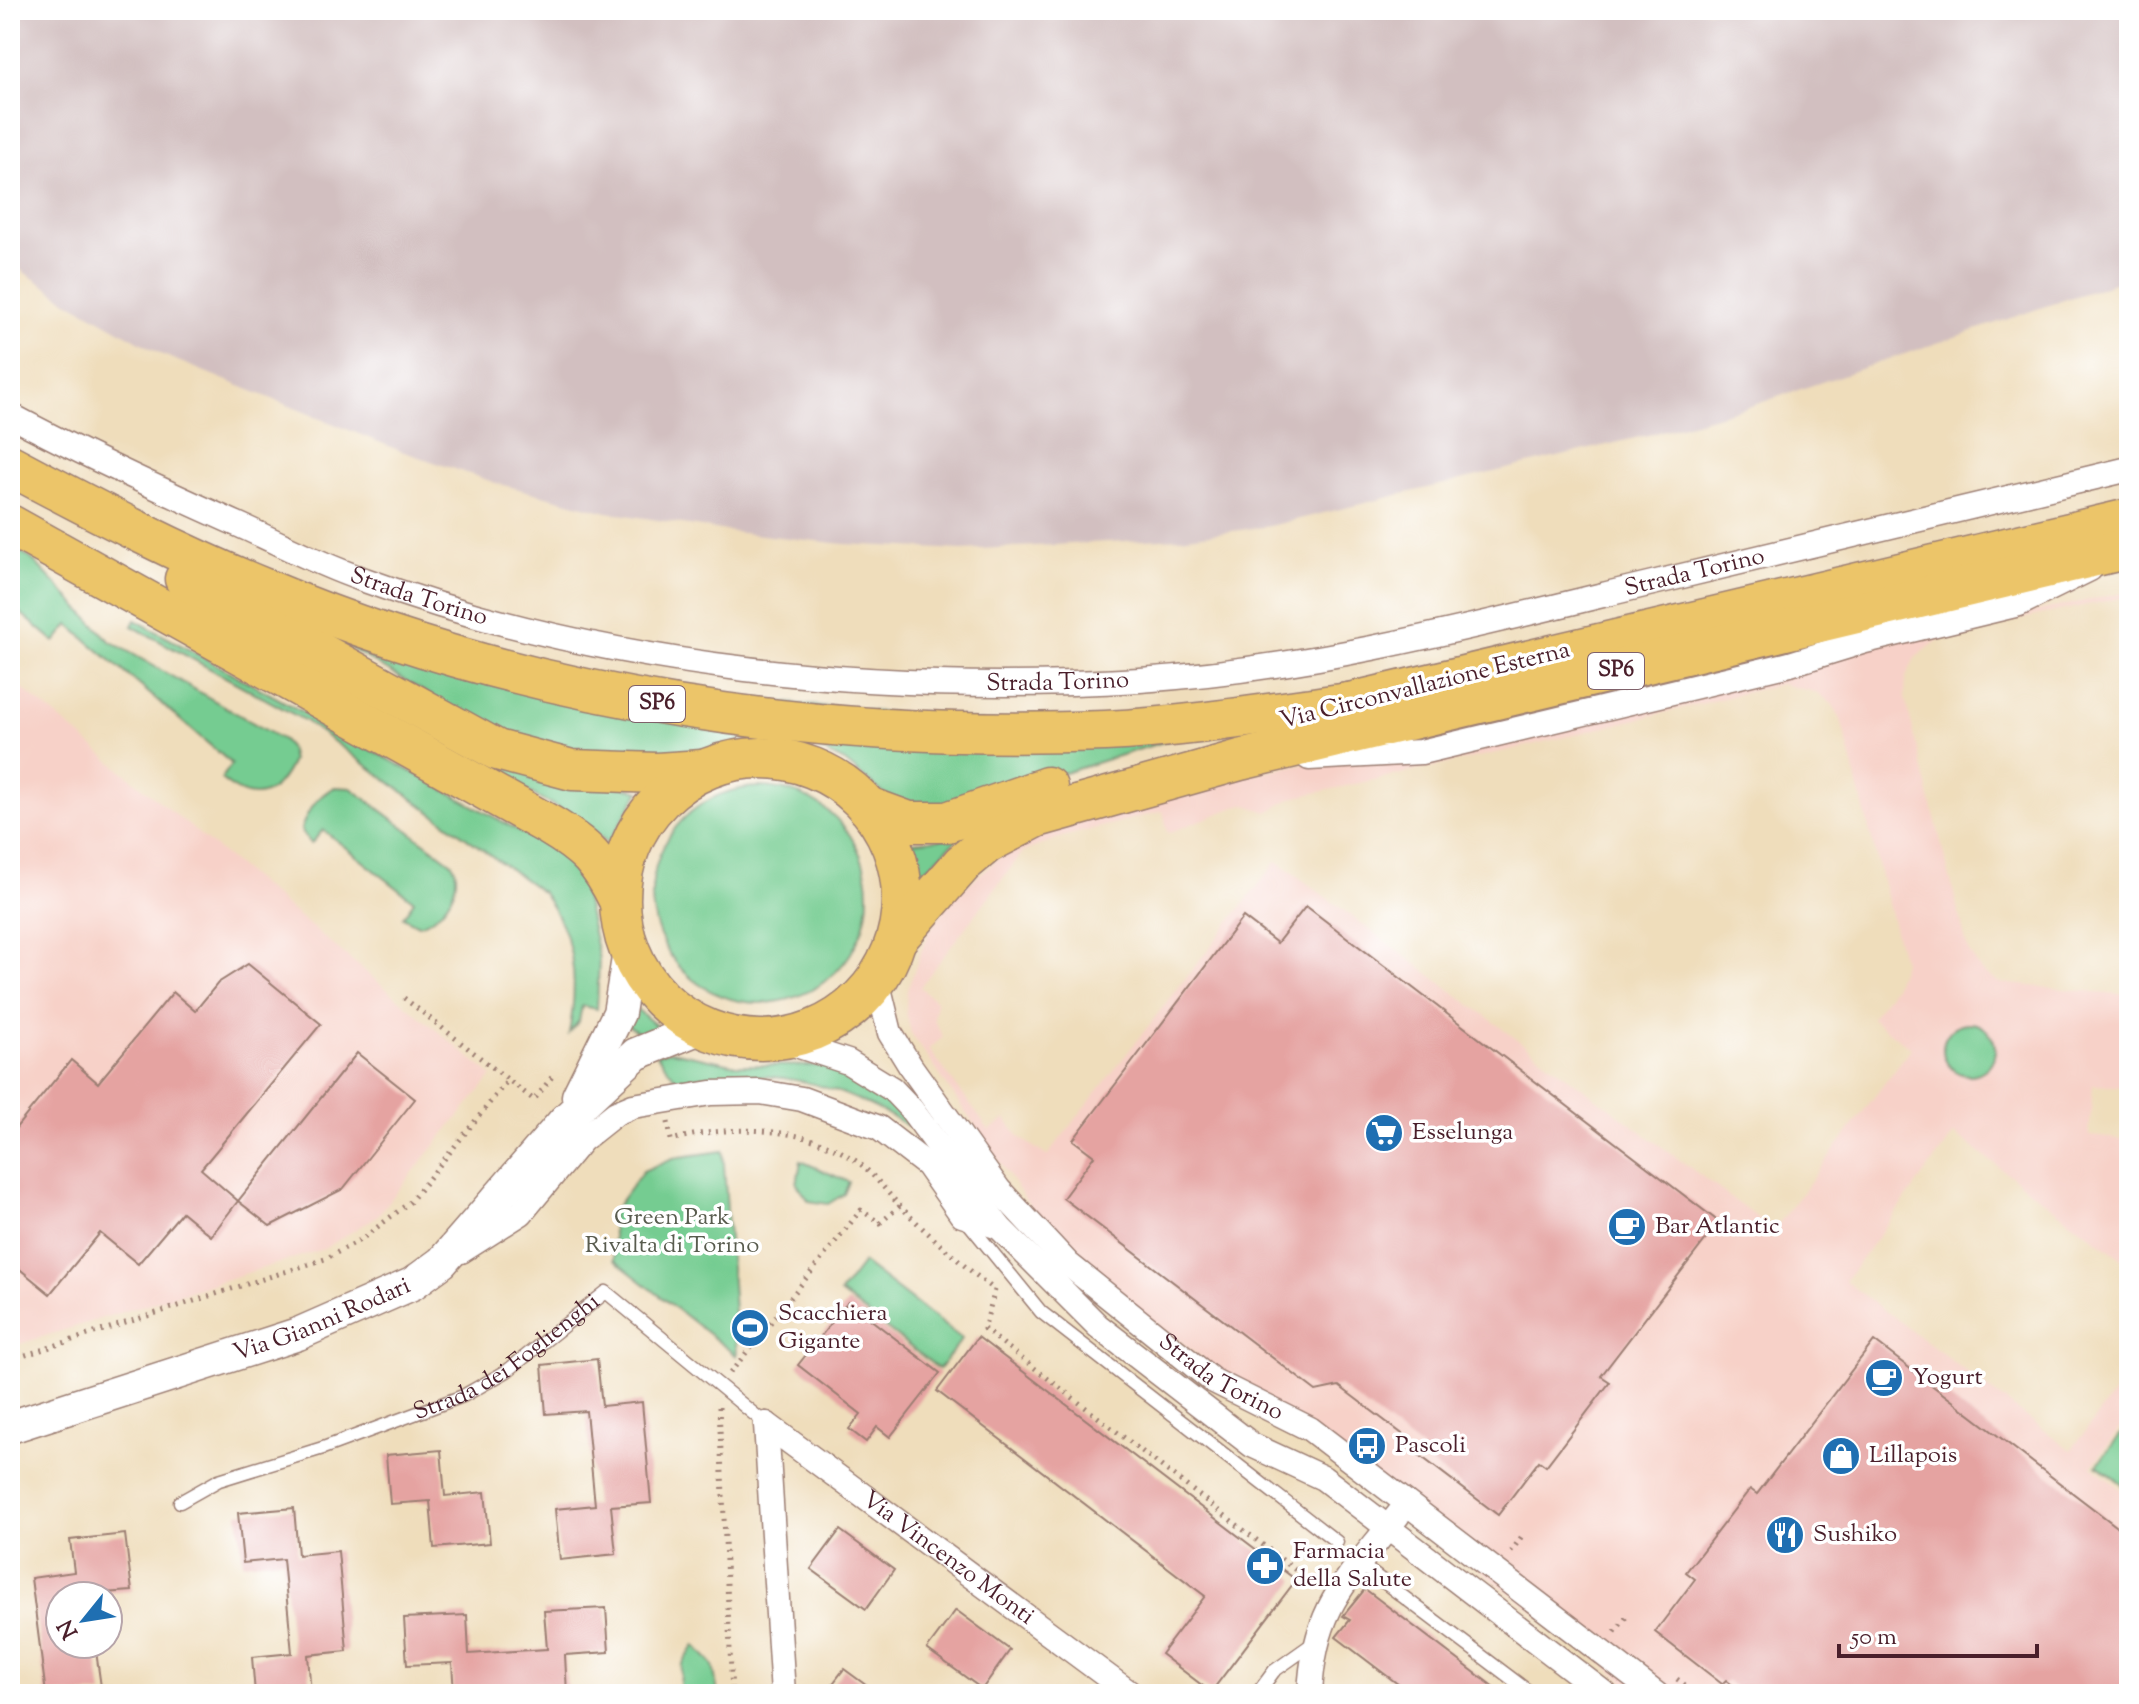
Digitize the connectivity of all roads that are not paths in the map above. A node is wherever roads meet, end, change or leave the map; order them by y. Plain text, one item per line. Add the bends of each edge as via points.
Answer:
1 (10, 415) edge
2 (10, 465) edge
3 (2129, 469) edge
4 (10, 482) edge
5 (10, 525) edge
6 (2127, 539) edge
7 (1348, 703) junction
8 (702, 770) junction
9 (868, 807) junction
10 (619, 900) junction
11 (898, 937) junction
12 (629, 952) junction
13 (877, 980) junction
14 (700, 1028) junction
15 (781, 1040) junction
16 (565, 1120) junction
17 (962, 1215) junction
18 (999, 1227) junction
19 (442, 1262) junction
20 (766, 1424) junction
21 (12, 1427) edge
22 (1252, 1445) junction
23 (1237, 1466) junction
24 (180, 1502) dead end
25 (1407, 1504) junction
26 (1388, 1528) junction
27 (1337, 1542) dead end
28 (1360, 1564) junction
29 (1315, 1642) junction
30 (783, 1694) edge
31 (1131, 1694) edge
32 (1257, 1694) edge
33 (1310, 1694) edge
34 (1532, 1694) edge
35 (1605, 1694) edge
36 (1656, 1694) edge

1 - 3 street, Strada Torino via 109,468 358,578 499,622 650,655 794,674 937,683 1143,680 1269,665 1465,628
2 - 7 main road, SP6 via 269,592 464,659 640,702 929,732 1107,731
4 - 8 main road, SP6 via 497,750 572,770
5 - 10 main road, SP6 via 581,844 597,860
6 - 7 main road, Via Circonvallazione Esterna / SP6
6 - 11 main road, Via Circonvallazione Esterna / SP6 via 1104,797 1011,829 963,863
7 - 9 main road, Via Circonvallazione Esterna / SP6 via 1098,771 947,822 909,822
8 - 9 main road, SP6 via 766,757 797,762 828,774
8 - 10 main road, SP6 via 666,793 637,828 623,865
9 - 11 main road, SP6 via 896,857 902,900
10 - 12 main road, SP6
11 - 13 main road, SP6
12 - 14 main road, SP6 via 667,1006
12 - 16 street, Via Gianni Rodari via 615,1023
13 - 15 main road, SP6 via 837,1019
13 - 25 street, Strada Torino via 890,1033 911,1067 999,1190 1045,1242 1114,1305 1212,1380 1310,1429
14 - 15 main road, SP6 via 747,1041
14 - 16 street, Via Gianni Rodari via 636,1054
15 - 18 street, Strada Torino via 848,1062 892,1089
16 - 19 street, Via Gianni Rodari
17 - 18 street
17 - 19 street via 927,1165 879,1128 840,1110 760,1092 711,1093 633,1106 598,1125 521,1213
17 - 23 lane via 1041,1312
18 - 22 street, Strada Torino via 1098,1326
19 - 21 street, Via Gianni Rodari via 378,1302 298,1334
20 - 24 lane, Strada dei Foglienghi via 606,1292 518,1362 463,1396 380,1429 219,1480
20 - 30 street
20 - 31 street, Via Vincenzo Monti
22 - 23 lane
22 - 26 street, Strada Torino via 1323,1478
23 - 27 lane
25 - 26 street
25 - 36 street, Strada Torino
26 - 28 street
26 - 35 street, Strada Torino
28 - 29 street via 1323,1614
28 - 34 lane
29 - 32 lane via 1274,1671
29 - 33 street

